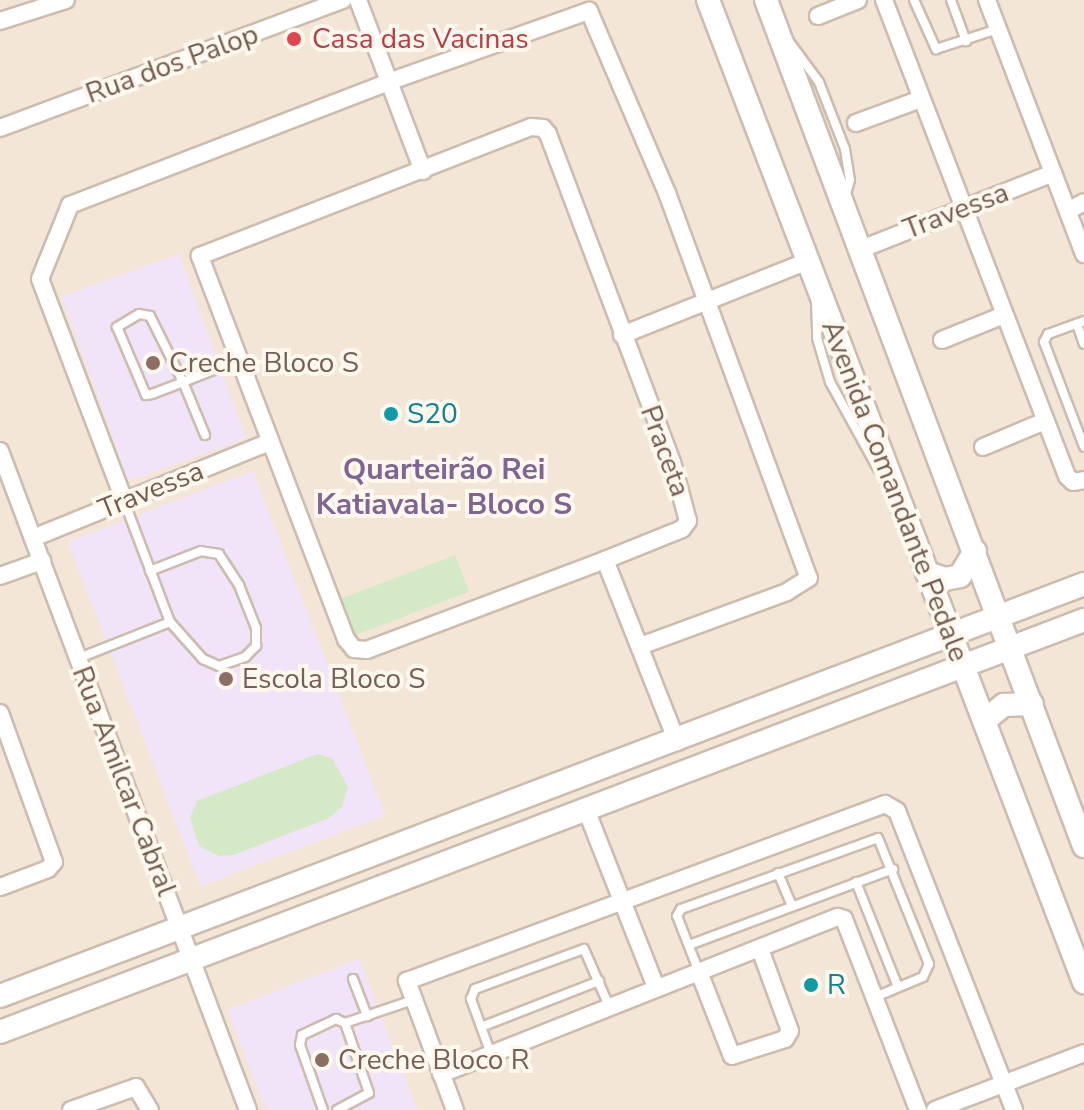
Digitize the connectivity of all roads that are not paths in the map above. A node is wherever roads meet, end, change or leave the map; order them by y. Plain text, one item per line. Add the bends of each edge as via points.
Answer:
1 (66, 0) edge
2 (343, 0) edge
3 (358, 0) edge
4 (708, 0) edge
5 (766, 0) edge
6 (858, 0) edge
7 (884, 0) edge
8 (914, 0) edge
9 (951, 0) edge
10 (987, 0) edge
11 (818, 16) dead end
12 (0, 21) edge
13 (998, 29) junction
14 (966, 41) junction
15 (388, 82) junction
16 (921, 99) junction
17 (856, 123) dead end
18 (0, 128) edge
19 (423, 171) junction
20 (1053, 173) junction
21 (1084, 202) edge
22 (963, 206) junction
23 (1068, 211) junction
24 (859, 250) junction
25 (1084, 254) edge
26 (808, 261) junction
27 (708, 301) junction
28 (1004, 315) junction
29 (1080, 323) edge
30 (622, 335) junction
31 (942, 340) dead end
32 (1084, 344) edge
33 (239, 360) junction
34 (183, 382) junction
35 (1045, 421) junction
36 (205, 435) dead end
37 (269, 442) junction
38 (983, 447) dead end
39 (1084, 447) edge
40 (0, 451) edge
41 (1084, 480) edge
42 (124, 500) junction
43 (33, 538) junction
44 (975, 551) junction
45 (605, 560) junction
46 (42, 561) junction
47 (150, 571) junction
48 (927, 573) junction
49 (0, 576) edge
50 (1084, 584) edge
51 (998, 616) junction
52 (1084, 620) edge
53 (170, 622) junction
54 (950, 636) junction
55 (640, 646) junction
56 (1011, 650) junction
57 (79, 658) junction
58 (963, 669) junction
59 (1032, 704) junction
60 (0, 713) edge
61 (984, 721) junction
62 (677, 742) junction
63 (587, 812) junction
64 (1084, 846) edge
65 (893, 869) junction
66 (778, 873) junction
67 (856, 882) junction
68 (0, 887) edge
69 (620, 898) junction
70 (792, 906) junction
71 (180, 928) junction
72 (689, 945) junction
73 (760, 949) junction
74 (192, 960) junction
75 (699, 972) junction
76 (353, 979) dead end
77 (599, 981) junction
78 (1084, 982) edge
79 (656, 987) junction
80 (898, 987) junction
81 (0, 996) edge
82 (875, 997) junction
83 (413, 1000) junction
84 (609, 1006) junction
85 (367, 1016) junction
86 (345, 1023) junction
87 (481, 1027) junction
88 (0, 1032) edge
89 (1084, 1053) edge
90 (491, 1054) junction
91 (441, 1074) junction
92 (1004, 1083) junction
93 (342, 1109) edge
94 (71, 1110) edge
95 (150, 1110) edge
96 (248, 1110) edge
97 (323, 1110) edge
98 (455, 1110) edge
99 (918, 1110) edge
100 (935, 1110) edge
101 (1014, 1110) edge

1 - 12 street
2 - 18 street, Rua dos Palop
3 - 15 street
4 - 26 street, Avenida Comandante Pedale
5 - 24 street, Avenida Comandante Pedale
6 - 11 street
7 - 16 street
8 - 14 lane via 936,49
9 - 14 lane
10 - 13 street
13 - 14 lane
13 - 20 street
15 - 19 street
15 - 27 street via 581,12 593,14
15 - 42 street via 70,205 40,279
16 - 17 street
16 - 22 street
19 - 30 street, Praceta via 531,127 543,128
19 - 33 street, Praceta via 200,256
20 - 22 street, Travessa
20 - 23 street
21 - 23 street
22 - 24 street, Travessa
22 - 28 street
23 - 25 street
24 - 44 street, Avenida Comandante Pedale
26 - 27 street
26 - 48 street, Avenida Comandante Pedale
27 - 30 street
27 - 55 street via 809,578 787,592
28 - 31 street
28 - 35 street
29 - 32 lane
29 - 39 lane via 1048,334 1044,342
30 - 45 street, Praceta via 672,462 688,521 682,529
33 - 34 lane
33 - 37 street, Praceta
34 - 34 lane via 152,394 140,390 117,333 120,323 139,314 150,316
34 - 36 lane
35 - 38 street
35 - 41 street via 1067,476 1073,482
37 - 42 street, Travessa
37 - 45 street, Praceta via 354,649 367,650
40 - 43 street, Rua Amilcar Cabral
42 - 43 street, Travessa
42 - 47 lane
43 - 46 street, Rua Amilcar Cabral
44 - 48 street via 960,576
44 - 51 street, Avenida Comandante Pedale
45 - 55 street
46 - 49 street
46 - 57 street, Rua Amilcar Cabral
47 - 53 lane
47 - 53 lane via 201,551 219,554 239,585 256,628 256,646 229,664 210,664
48 - 54 street, Avenida Comandante Pedale
50 - 51 street
51 - 54 street
51 - 56 street, Avenida Comandante Pedale
52 - 56 street
53 - 57 lane
54 - 58 street, Avenida Comandante Pedale
54 - 62 street
55 - 62 street
56 - 58 street
56 - 59 street, Avenida Comandante Pedale
57 - 71 street, Rua Amilcar Cabral
58 - 61 street, Avenida Comandante Pedale
58 - 63 street
59 - 61 street via 1004,705
59 - 64 street, Avenida Comandante Pedale
60 - 68 street via 54,862
61 - 78 street, Avenida Comandante Pedale
62 - 71 street
63 - 69 street
63 - 74 street
65 - 66 lane via 878,838
65 - 67 lane
65 - 80 lane via 929,964 923,977
66 - 70 lane
66 - 72 lane via 681,909 677,916
67 - 70 lane
67 - 80 lane
69 - 79 street
69 - 83 street via 407,981
69 - 92 street via 890,805 897,811
70 - 72 lane
71 - 74 street, Rua Amilcar Cabral
71 - 81 street
72 - 75 lane
73 - 75 street
73 - 75 street via 790,1031 785,1039 732,1056
73 - 82 street via 842,917
74 - 88 street
74 - 96 street, Rua Amilcar Cabral
75 - 79 street
76 - 85 lane
77 - 84 lane
77 - 87 lane
77 - 87 lane via 588,954 578,948 475,989 471,999
79 - 84 street
80 - 82 lane
82 - 99 street
83 - 85 lane
83 - 91 street
84 - 90 street
85 - 86 lane
86 - 93 lane via 369,1093
86 - 97 lane via 336,1019 305,1031 300,1040
87 - 90 lane
89 - 92 street
90 - 91 street
91 - 98 street
92 - 100 street
92 - 101 street
94 - 95 street via 136,1087

